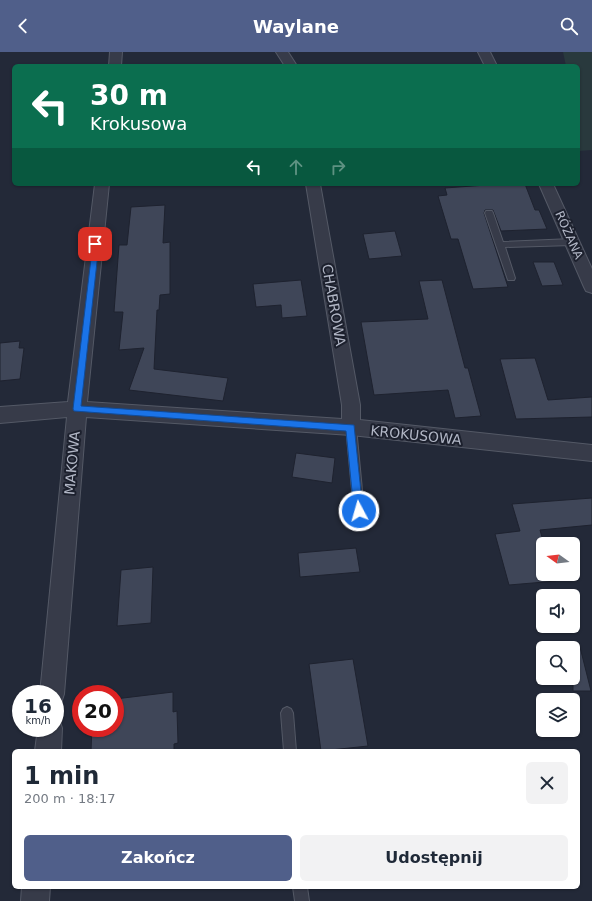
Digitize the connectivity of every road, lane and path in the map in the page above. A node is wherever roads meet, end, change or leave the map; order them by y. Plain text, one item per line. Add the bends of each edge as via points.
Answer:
1 (116, 52) edge
2 (282, 52) edge
3 (484, 52) edge
4 (115, 64) edge
5 (290, 64) edge
6 (490, 64) edge
7 (102, 186) edge
8 (313, 186) edge
9 (547, 186) edge
10 (490, 213) dead end
11 (572, 242) junction
12 (500, 245) junction
13 (511, 278) dead end
14 (592, 287) edge
15 (77, 409) junction
16 (0, 415) edge
17 (350, 427) junction
18 (592, 453) edge
19 (359, 511) dead end
20 (53, 685) edge
21 (287, 713) dead end
22 (49, 737) edge
23 (48, 749) edge
24 (290, 749) edge
25 (36, 889) edge
26 (300, 889) edge
27 (35, 901) edge
28 (302, 901) edge

1 - 4 street
2 - 5 street
3 - 6 street
7 - 15 street, MAKOWA
8 - 17 street, CHABROWA via 351,405
9 - 11 street, RÓŻANA
10 - 12 lane
11 - 12 lane
11 - 14 street, RÓŻANA
12 - 13 lane
15 - 16 street, KROKUSOWA
15 - 17 street, KROKUSOWA
15 - 20 street, MAKOWA
17 - 18 street, KROKUSOWA
17 - 19 lane
21 - 24 lane
22 - 23 street
25 - 27 street
26 - 28 lane

